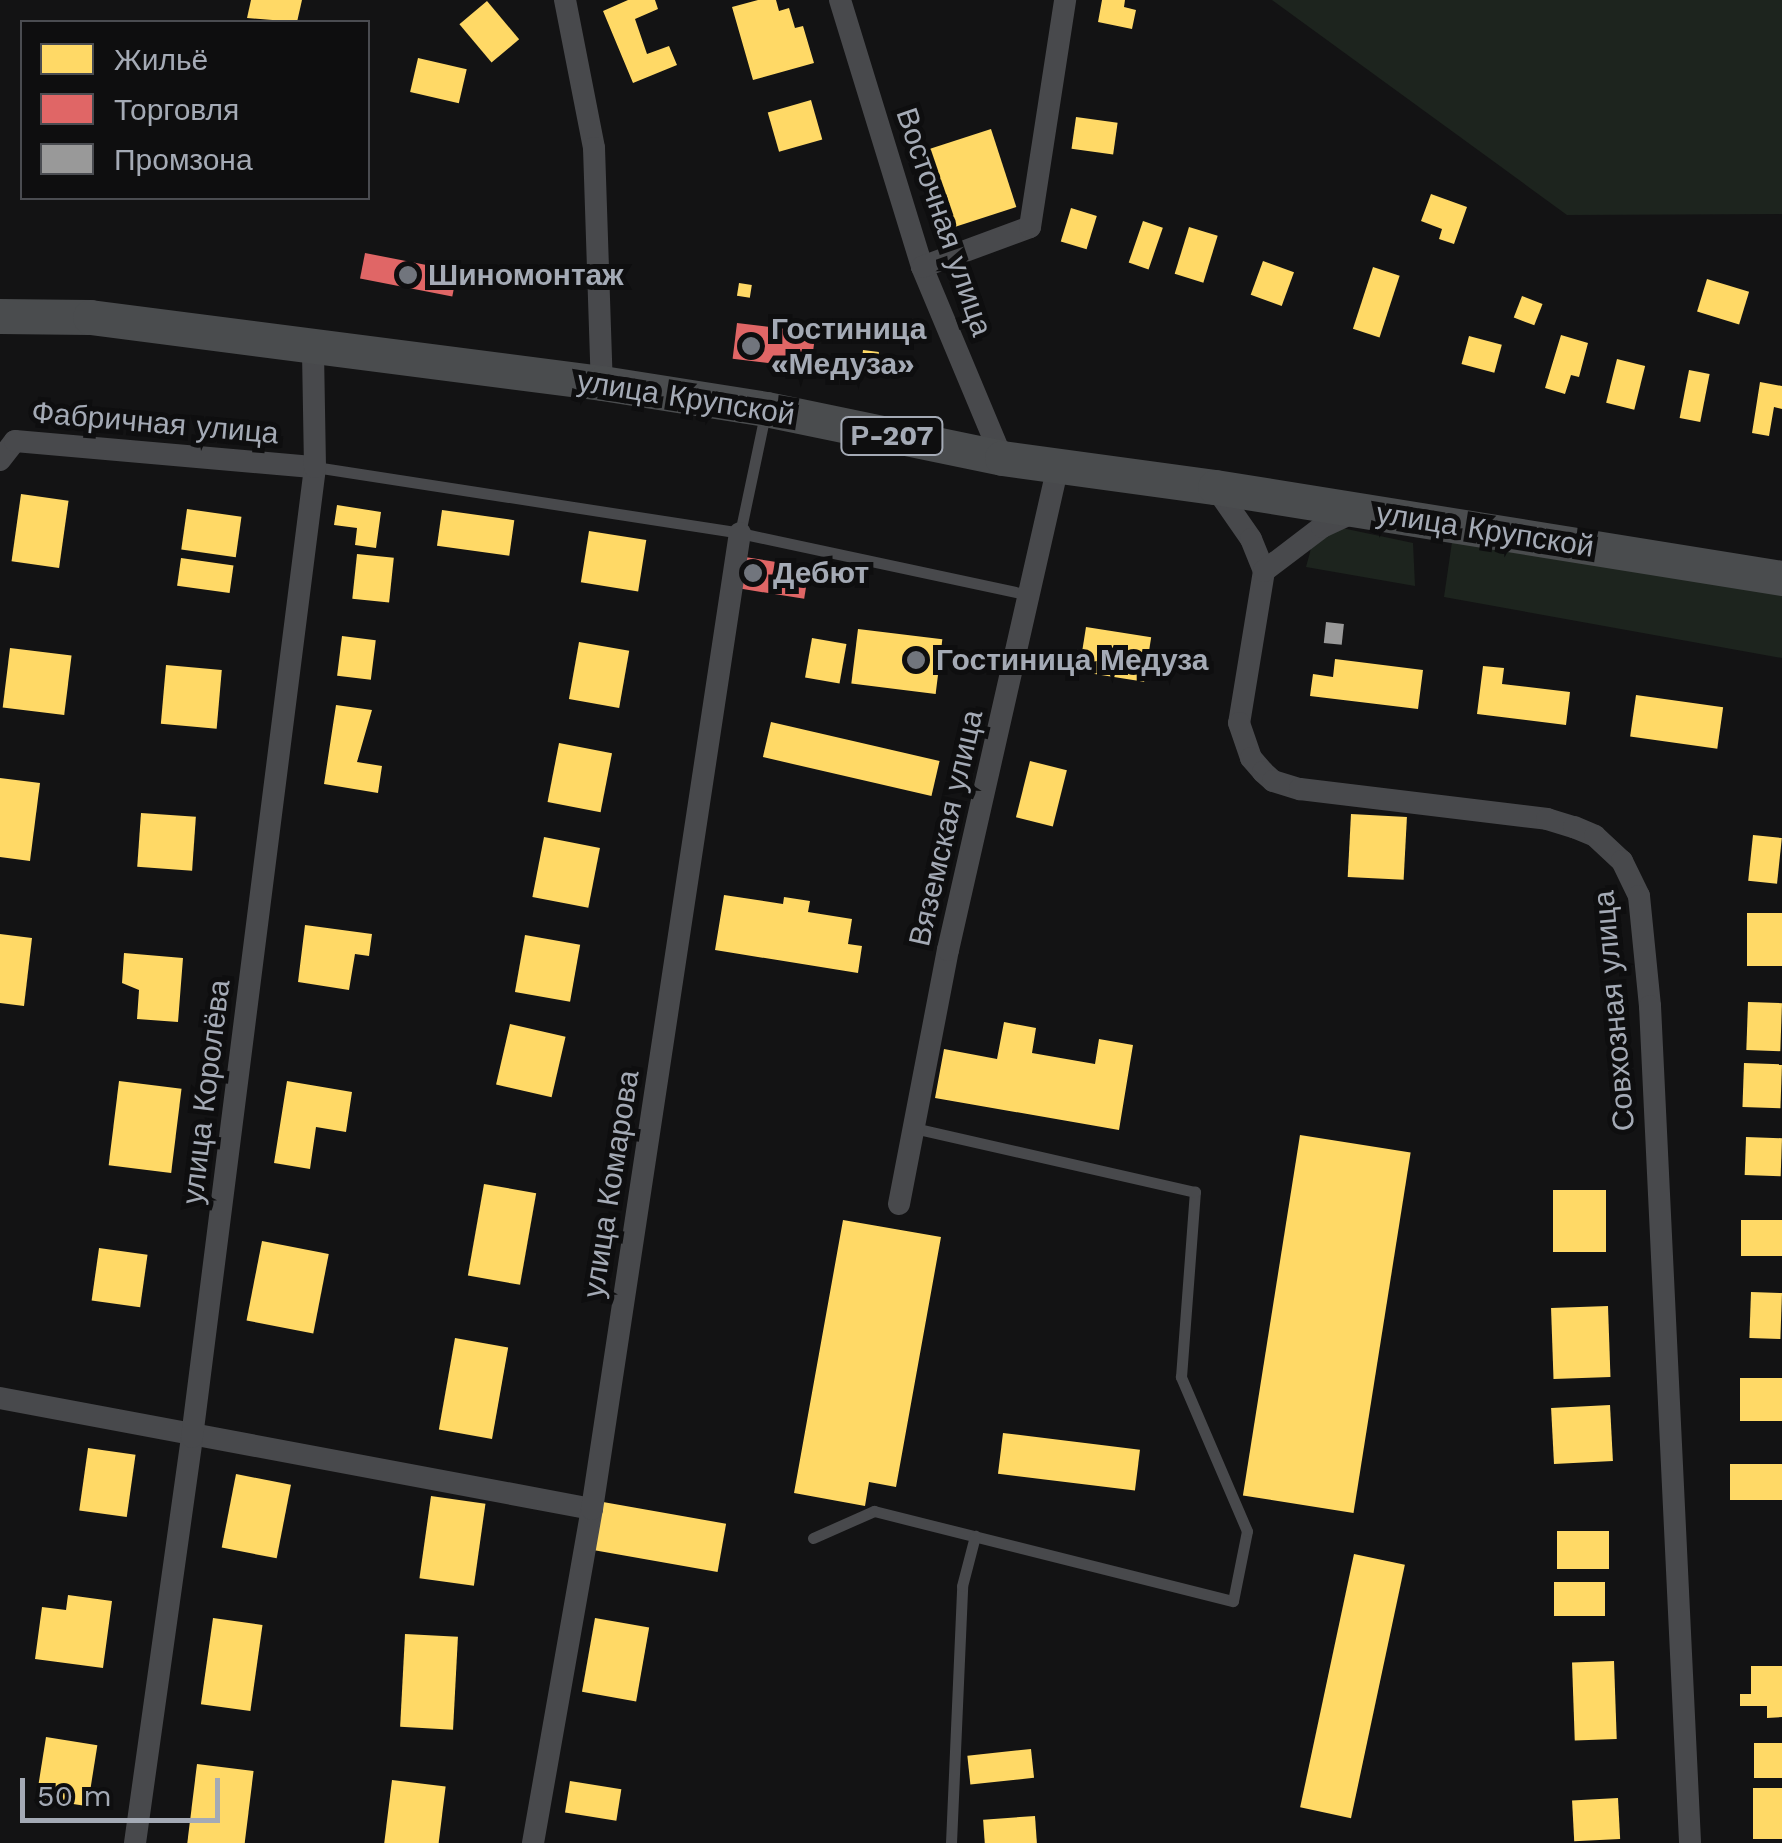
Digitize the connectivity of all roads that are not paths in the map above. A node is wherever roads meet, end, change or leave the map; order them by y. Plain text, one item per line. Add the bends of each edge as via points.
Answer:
1 (564, 0) edge
2 (840, 0) edge
3 (1066, 0) edge
4 (922, 268) junction
5 (0, 316) edge
6 (314, 347) junction
7 (602, 383) junction
8 (766, 410) junction
9 (7, 440) edge
10 (1002, 458) junction
11 (0, 460) edge
12 (315, 466) junction
13 (1058, 466) junction
14 (1215, 487) junction
15 (1359, 509) junction
16 (740, 532) junction
17 (1264, 571) junction
18 (1782, 578) edge
19 (1030, 594) junction
20 (914, 1128) junction
21 (899, 1204) dead end
22 (0, 1398) edge
23 (192, 1437) junction
24 (592, 1509) junction
25 (975, 1536) junction
26 (813, 1538) dead end
27 (135, 1843) edge
28 (533, 1843) edge
29 (951, 1843) edge
30 (1690, 1843) edge

1 - 7 street via 594,148
2 - 4 street, Восточная улица
3 - 4 street via 1030,228
4 - 10 street, Восточная улица
5 - 6 main road, улица Крупской / Р-207 via 90,318
6 - 7 main road, улица Крупской / Р-207
6 - 12 street, улица Королёва
7 - 8 main road, улица Крупской / Р-207
8 - 10 main road, улица Крупской / Р-207
8 - 16 lane
9 - 11 street, Фабричная улица
9 - 12 street, Фабричная улица
10 - 13 main road, улица Крупской / Р-207
12 - 16 lane
12 - 23 street, улица Королёва
13 - 14 main road, улица Крупской / Р-207
13 - 19 street, Вяземская улица
14 - 15 main road, улица Крупской / Р-207
14 - 17 street via 1251,538
15 - 17 street via 1322,527
15 - 18 main road, улица Крупской / Р-207
16 - 19 lane
16 - 24 street, улица Комарова
17 - 30 street, Совхозная улица via 1239,724 1251,758 1272,781 1574,826 1622,861 1640,896
19 - 20 street, Вяземская улица
20 - 21 street, Вяземская улица
20 - 25 lane via 1196,1192 1181,1378 1247,1531 1234,1601
22 - 23 street
23 - 24 street
23 - 27 street, улица Королёва
24 - 28 street, улица Комарова
25 - 26 lane via 874,1511
25 - 29 lane via 962,1586

